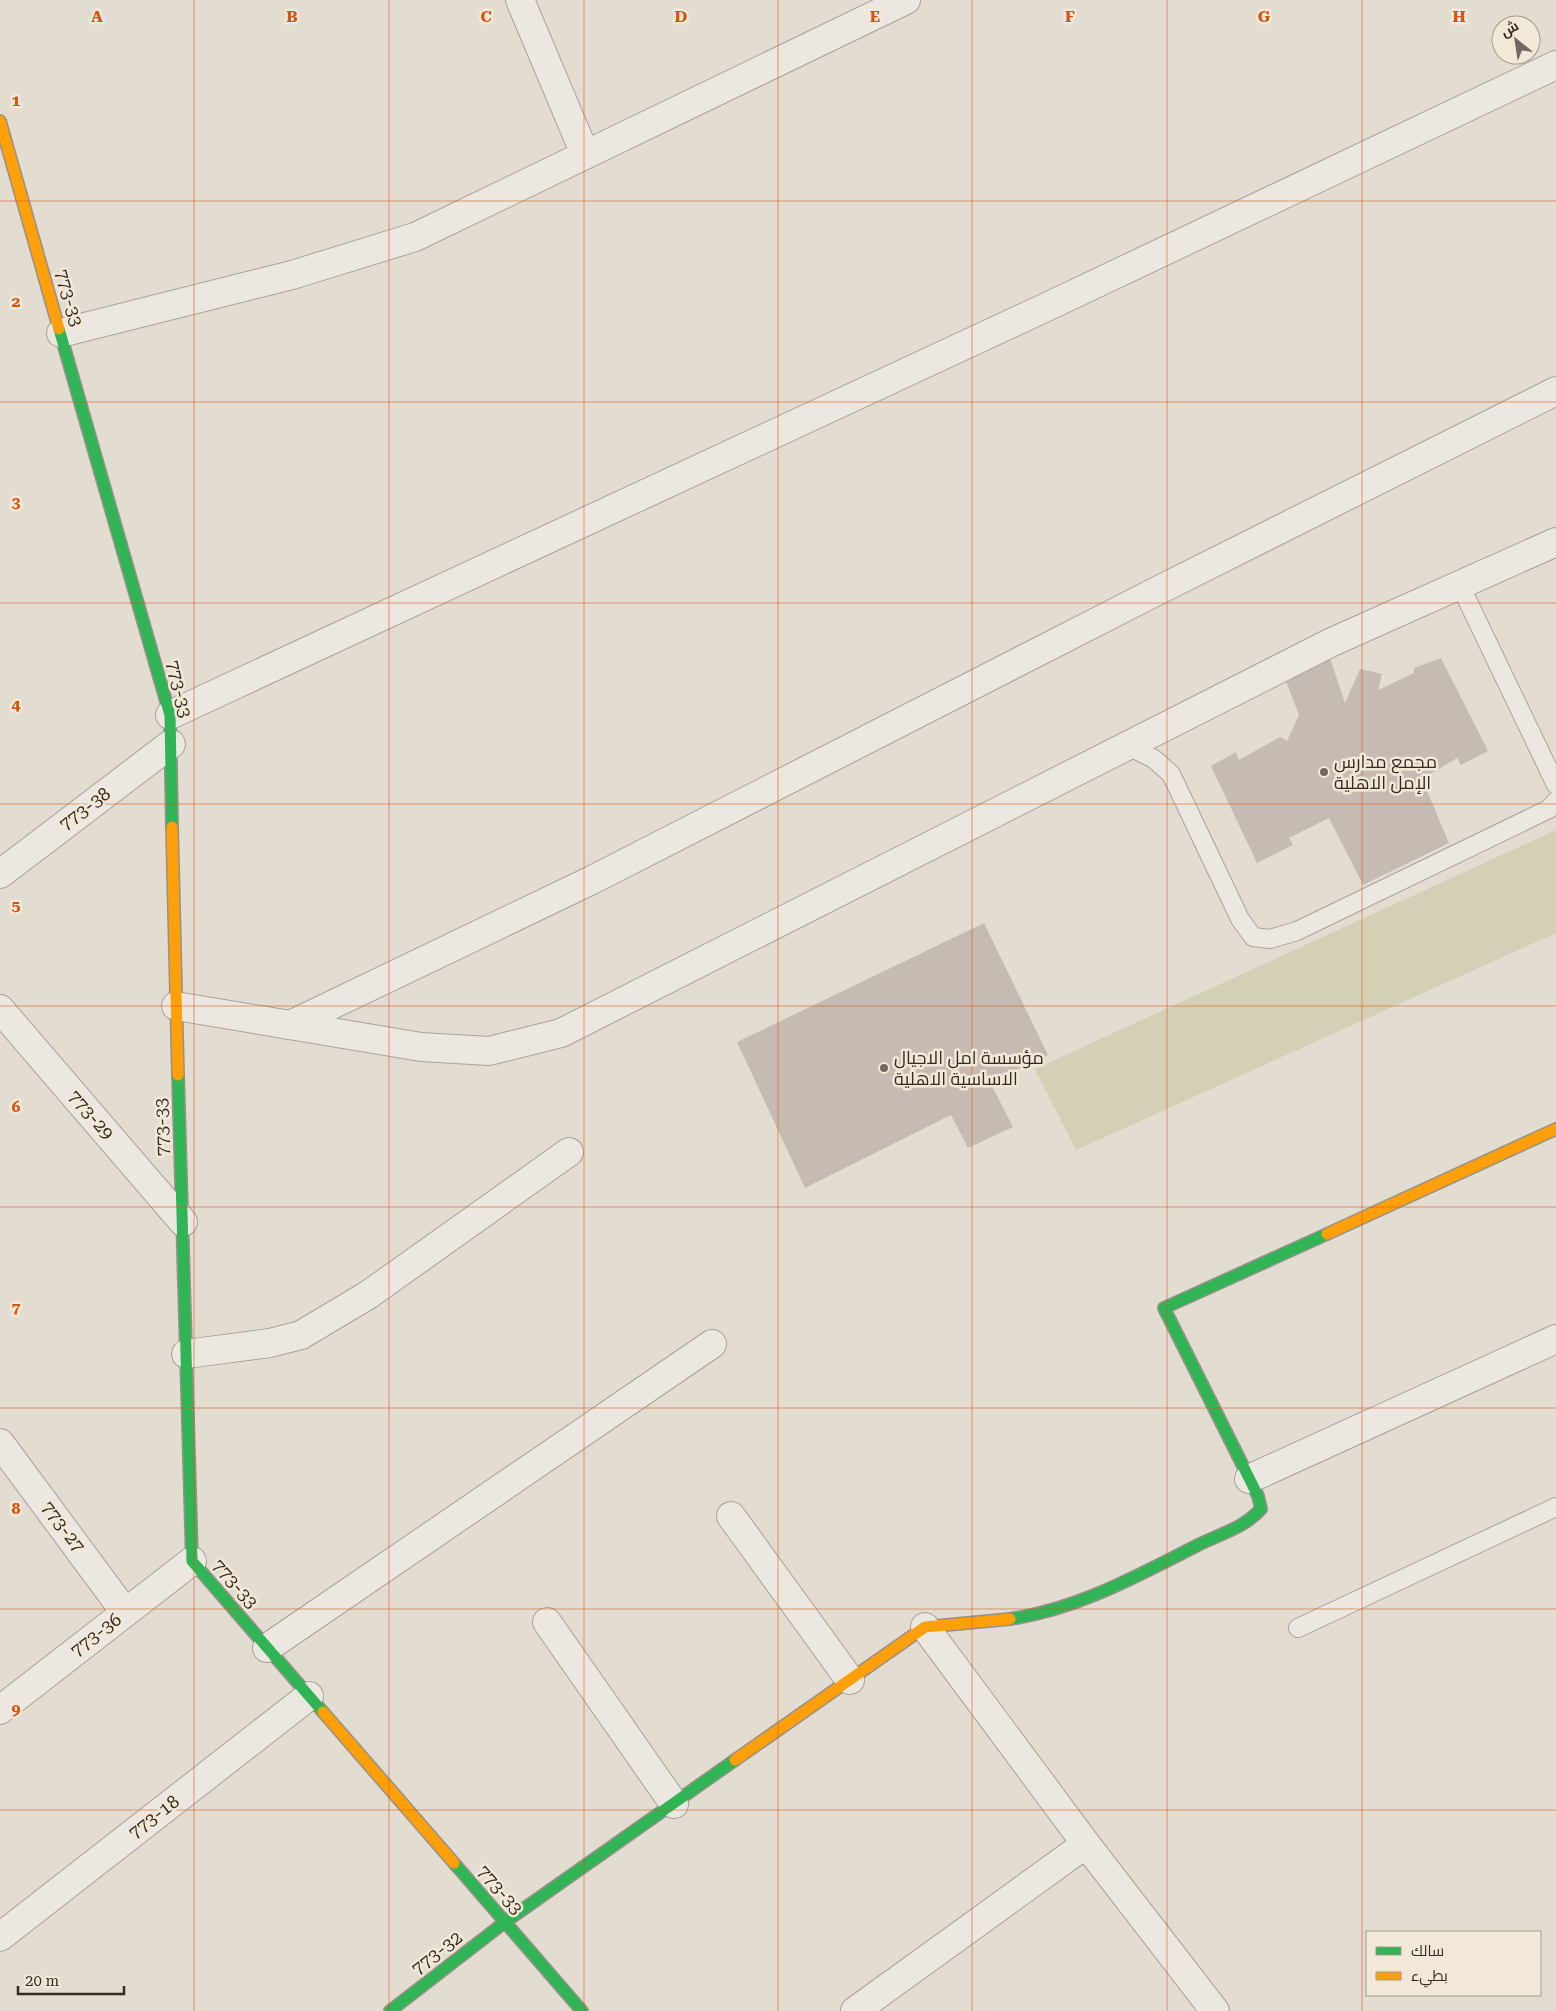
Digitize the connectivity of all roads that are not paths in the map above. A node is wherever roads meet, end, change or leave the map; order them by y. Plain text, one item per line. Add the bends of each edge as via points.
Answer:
1 (520, 0) edge
2 (906, 0) edge
3 (1556, 65) edge
4 (0, 121) edge
5 (585, 154) junction
6 (61, 333) junction
7 (1556, 391) edge
8 (1556, 542) edge
9 (1460, 585) junction
10 (170, 716) junction
11 (171, 744) junction
12 (1128, 746) junction
13 (1556, 786) edge
14 (1556, 801) edge
15 (0, 874) edge
16 (176, 1006) junction
17 (0, 1009) edge
18 (290, 1025) junction
19 (1556, 1129) edge
20 (569, 1152) dead end
21 (183, 1222) junction
22 (1556, 1339) edge
23 (712, 1344) dead end
24 (186, 1354) junction
25 (0, 1443) edge
26 (1248, 1479) junction
27 (1556, 1506) edge
28 (731, 1516) dead end
29 (192, 1562) junction
30 (126, 1612) junction
31 (547, 1622) dead end
32 (925, 1627) junction
33 (1298, 1628) dead end
34 (267, 1648) junction
35 (850, 1680) junction
36 (309, 1696) junction
37 (0, 1710) edge
38 (674, 1804) junction
39 (1086, 1844) junction
40 (505, 1922) junction
41 (0, 1937) edge
42 (390, 2011) edge
43 (582, 2011) edge
44 (855, 2011) edge
45 (1215, 2011) edge

1 - 5 street
2 - 5 street
3 - 10 street via 1054,304
4 - 6 street, 773-33
5 - 6 street via 415,237 292,275
6 - 10 street, 773-33
7 - 18 street via 1167,585 592,880
8 - 9 street
9 - 12 street via 1332,642
9 - 13 lane
10 - 11 street, 773-33
11 - 15 street, 773-38
11 - 16 street, 773-33
12 - 14 lane via 1154,759 1171,774 1240,919 1253,936 1270,939 1306,927 1548,809
12 - 18 street via 561,1033 489,1051 421,1047
16 - 18 street
16 - 21 street, 773-33
17 - 21 street, 773-29
19 - 26 street via 1164,1308
20 - 24 street via 368,1295 301,1335 270,1343
21 - 24 street, 773-33
22 - 26 street
23 - 34 street
24 - 29 street, 773-33
25 - 30 street, 773-27
26 - 32 street via 1260,1502 1261,1508 1256,1514 1128,1580 1047,1612 972,1624
27 - 33 lane
28 - 35 street
29 - 30 street, 773-36
29 - 34 street, 773-33
30 - 37 street, 773-36
31 - 38 street
32 - 35 street, 773-32
32 - 39 street
34 - 36 street, 773-33
35 - 38 street, 773-32
36 - 40 street, 773-33
36 - 41 street, 773-18
38 - 40 street, 773-32
39 - 44 street
39 - 45 street
40 - 42 street, 773-32
40 - 43 street, 773-33

